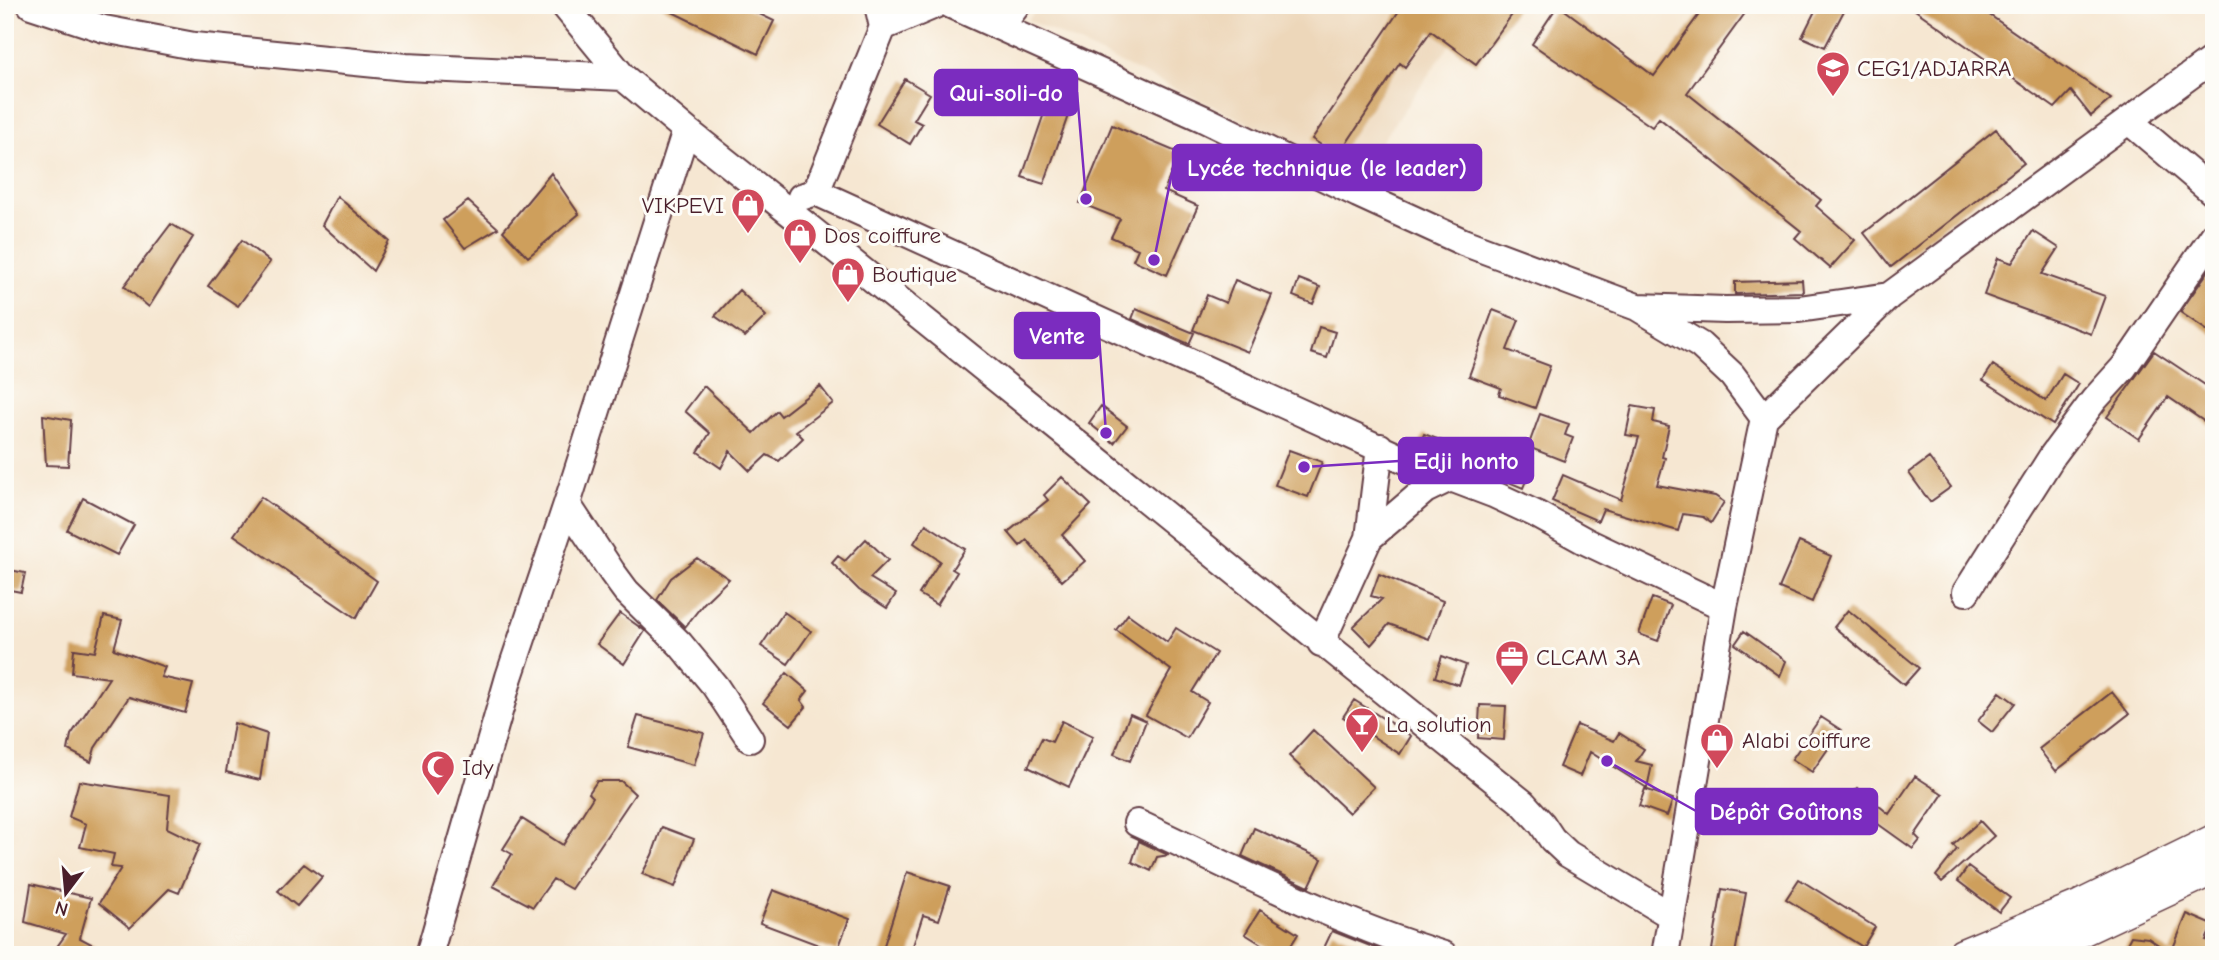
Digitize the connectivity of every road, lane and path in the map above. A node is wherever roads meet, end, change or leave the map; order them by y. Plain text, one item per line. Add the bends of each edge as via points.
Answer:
1 (31, 5) edge
2 (564, 5) edge
3 (935, 5) edge
4 (951, 5) edge
5 (1017, 5) edge
6 (881, 16) edge
7 (1000, 27) junction
8 (2214, 58) edge
9 (623, 76) junction
10 (2129, 121) junction
11 (686, 130) junction
12 (816, 192) junction
13 (2214, 192) edge
14 (779, 204) junction
15 (2214, 235) edge
16 (1889, 296) junction
17 (1637, 307) junction
18 (1764, 418) junction
19 (1380, 447) junction
20 (1450, 478) junction
21 (567, 504) junction
22 (1369, 538) junction
23 (1966, 592) dead end
24 (1724, 607) junction
25 (1321, 643) junction
26 (750, 739) dead end
27 (1137, 823) dead end
28 (2214, 841) edge
29 (2214, 868) edge
30 (1670, 915) junction
31 (429, 955) edge
32 (1444, 955) edge
33 (1665, 955) edge
34 (1963, 955) edge
35 (2028, 955) edge

1 - 9 street via 104,29 194,46 406,67
2 - 9 street
3 - 6 street
4 - 7 street
5 - 7 street
6 - 12 street
7 - 17 street via 1463,242
8 - 10 street
9 - 11 street
10 - 13 street
10 - 16 street
11 - 14 street
11 - 21 street
12 - 14 street
12 - 19 street
14 - 25 street
15 - 23 street via 2124,367 2053,455
16 - 17 street via 1799,309
16 - 18 street
17 - 18 street via 1700,345 1732,375
18 - 24 street
19 - 20 street
19 - 22 street
20 - 22 street via 1425,490
20 - 24 street via 1536,514
21 - 26 street via 626,591 680,644
21 - 31 street via 509,677
22 - 25 street
24 - 30 street
25 - 30 street via 1523,803 1568,854
27 - 32 street via 1338,917
28 - 34 main road via 2081,906
29 - 35 main road
30 - 33 street

